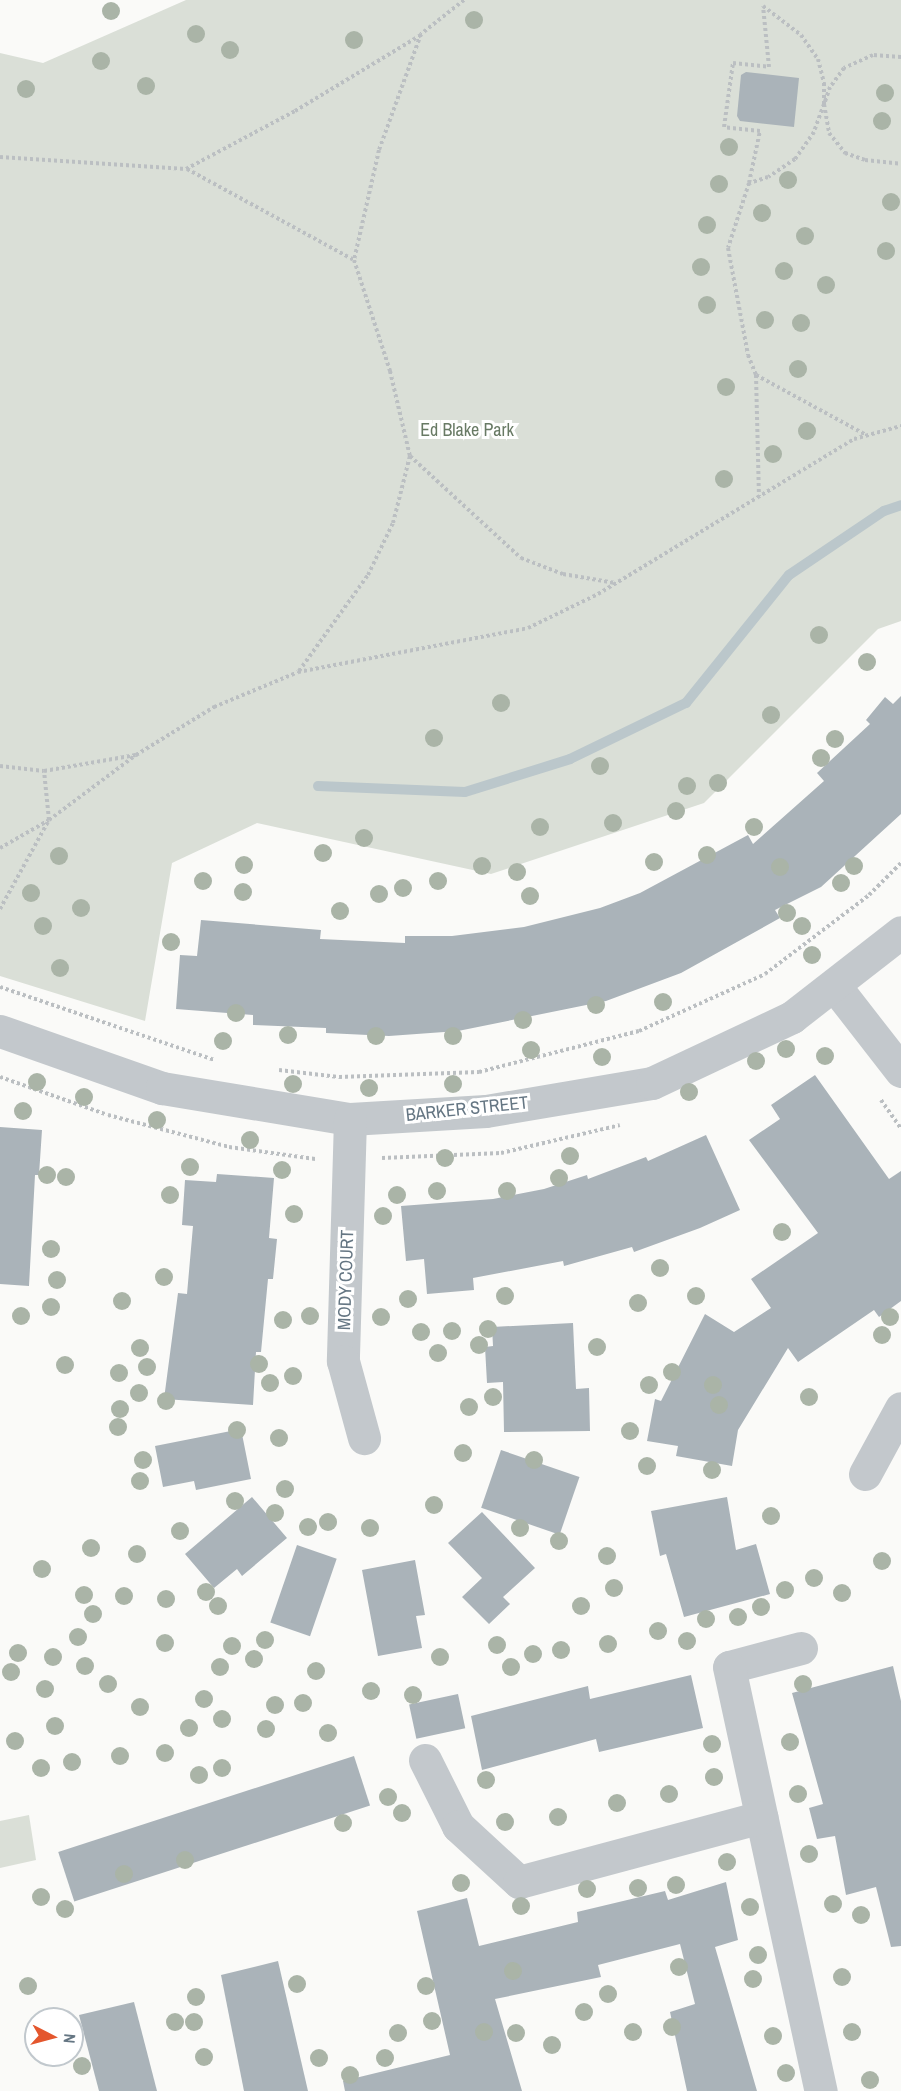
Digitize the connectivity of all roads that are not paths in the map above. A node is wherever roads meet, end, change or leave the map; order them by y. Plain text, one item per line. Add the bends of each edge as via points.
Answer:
1 (901, 932) edge
2 (834, 985) junction
3 (0, 1031) edge
4 (901, 1071) edge
5 (350, 1119) junction
6 (901, 1408) edge
7 (364, 1438) dead end
8 (865, 1474) dead end
9 (801, 1648) dead end
10 (425, 1760) dead end
11 (761, 1817) junction
12 (821, 2091) edge

1 - 2 street, BARKER STREET
2 - 4 street
2 - 5 street, BARKER STREET via 792,1017 652,1083 486,1111
3 - 5 street, BARKER STREET via 162,1088
5 - 7 street, MODY COURT via 343,1361
6 - 8 street
9 - 11 street via 729,1667
10 - 11 street via 458,1826 519,1882
11 - 12 street

